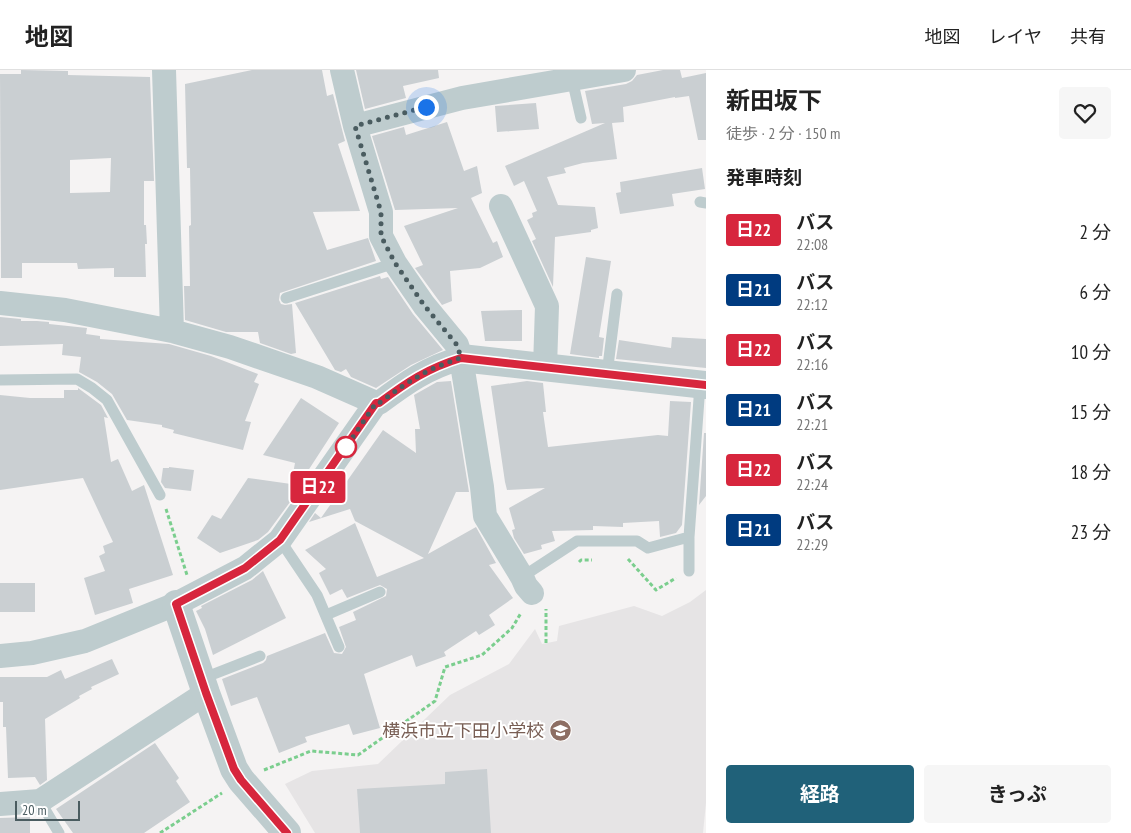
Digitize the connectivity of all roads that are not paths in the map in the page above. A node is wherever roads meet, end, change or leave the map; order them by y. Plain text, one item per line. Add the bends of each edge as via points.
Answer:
1 (164, 70) edge
2 (342, 70) edge
3 (624, 70) edge
4 (597, 73) edge
5 (572, 79) junction
6 (580, 118) dead end
7 (355, 126) junction
8 (501, 206) dead end
9 (395, 263) junction
10 (617, 294) dead end
11 (286, 298) dead end
12 (0, 303) edge
13 (172, 331) junction
14 (461, 358) junction
15 (545, 367) junction
16 (607, 374) junction
17 (0, 380) edge
18 (703, 385) edge
19 (376, 403) junction
20 (160, 495) road end
21 (690, 537) junction
22 (280, 540) junction
23 (689, 571) road end
24 (527, 585) joint
25 (380, 592) dead end
26 (185, 600) junction
27 (326, 615) junction
28 (340, 647) dead end
29 (0, 656) edge
30 (260, 656) dead end
31 (203, 686) junction
32 (40, 801) junction
33 (0, 804) edge
34 (59, 833) edge
35 (287, 833) edge

1 - 13 street
2 - 7 street
3 - 4 street
4 - 5 street
5 - 6 lane
5 - 7 street via 462,98
7 - 9 street via 381,212 381,236
8 - 15 street via 547,306
9 - 11 lane
9 - 14 street via 457,345
10 - 16 lane
12 - 13 street via 65,310
13 - 19 street via 317,377
14 - 15 street
14 - 19 street via 438,365
14 - 24 street via 484,516
15 - 16 street
16 - 18 street
17 - 20 lane via 77,379 92,388 107,400
18 - 21 lane
19 - 22 street
21 - 23 lane
21 - 24 lane via 648,548 637,541 577,541
22 - 26 street via 245,568
22 - 27 lane via 318,595
25 - 27 lane
26 - 29 street via 85,641 32,653
26 - 31 street
27 - 28 lane
30 - 31 lane
31 - 32 street
31 - 35 street via 234,769
32 - 33 street
32 - 34 lane

